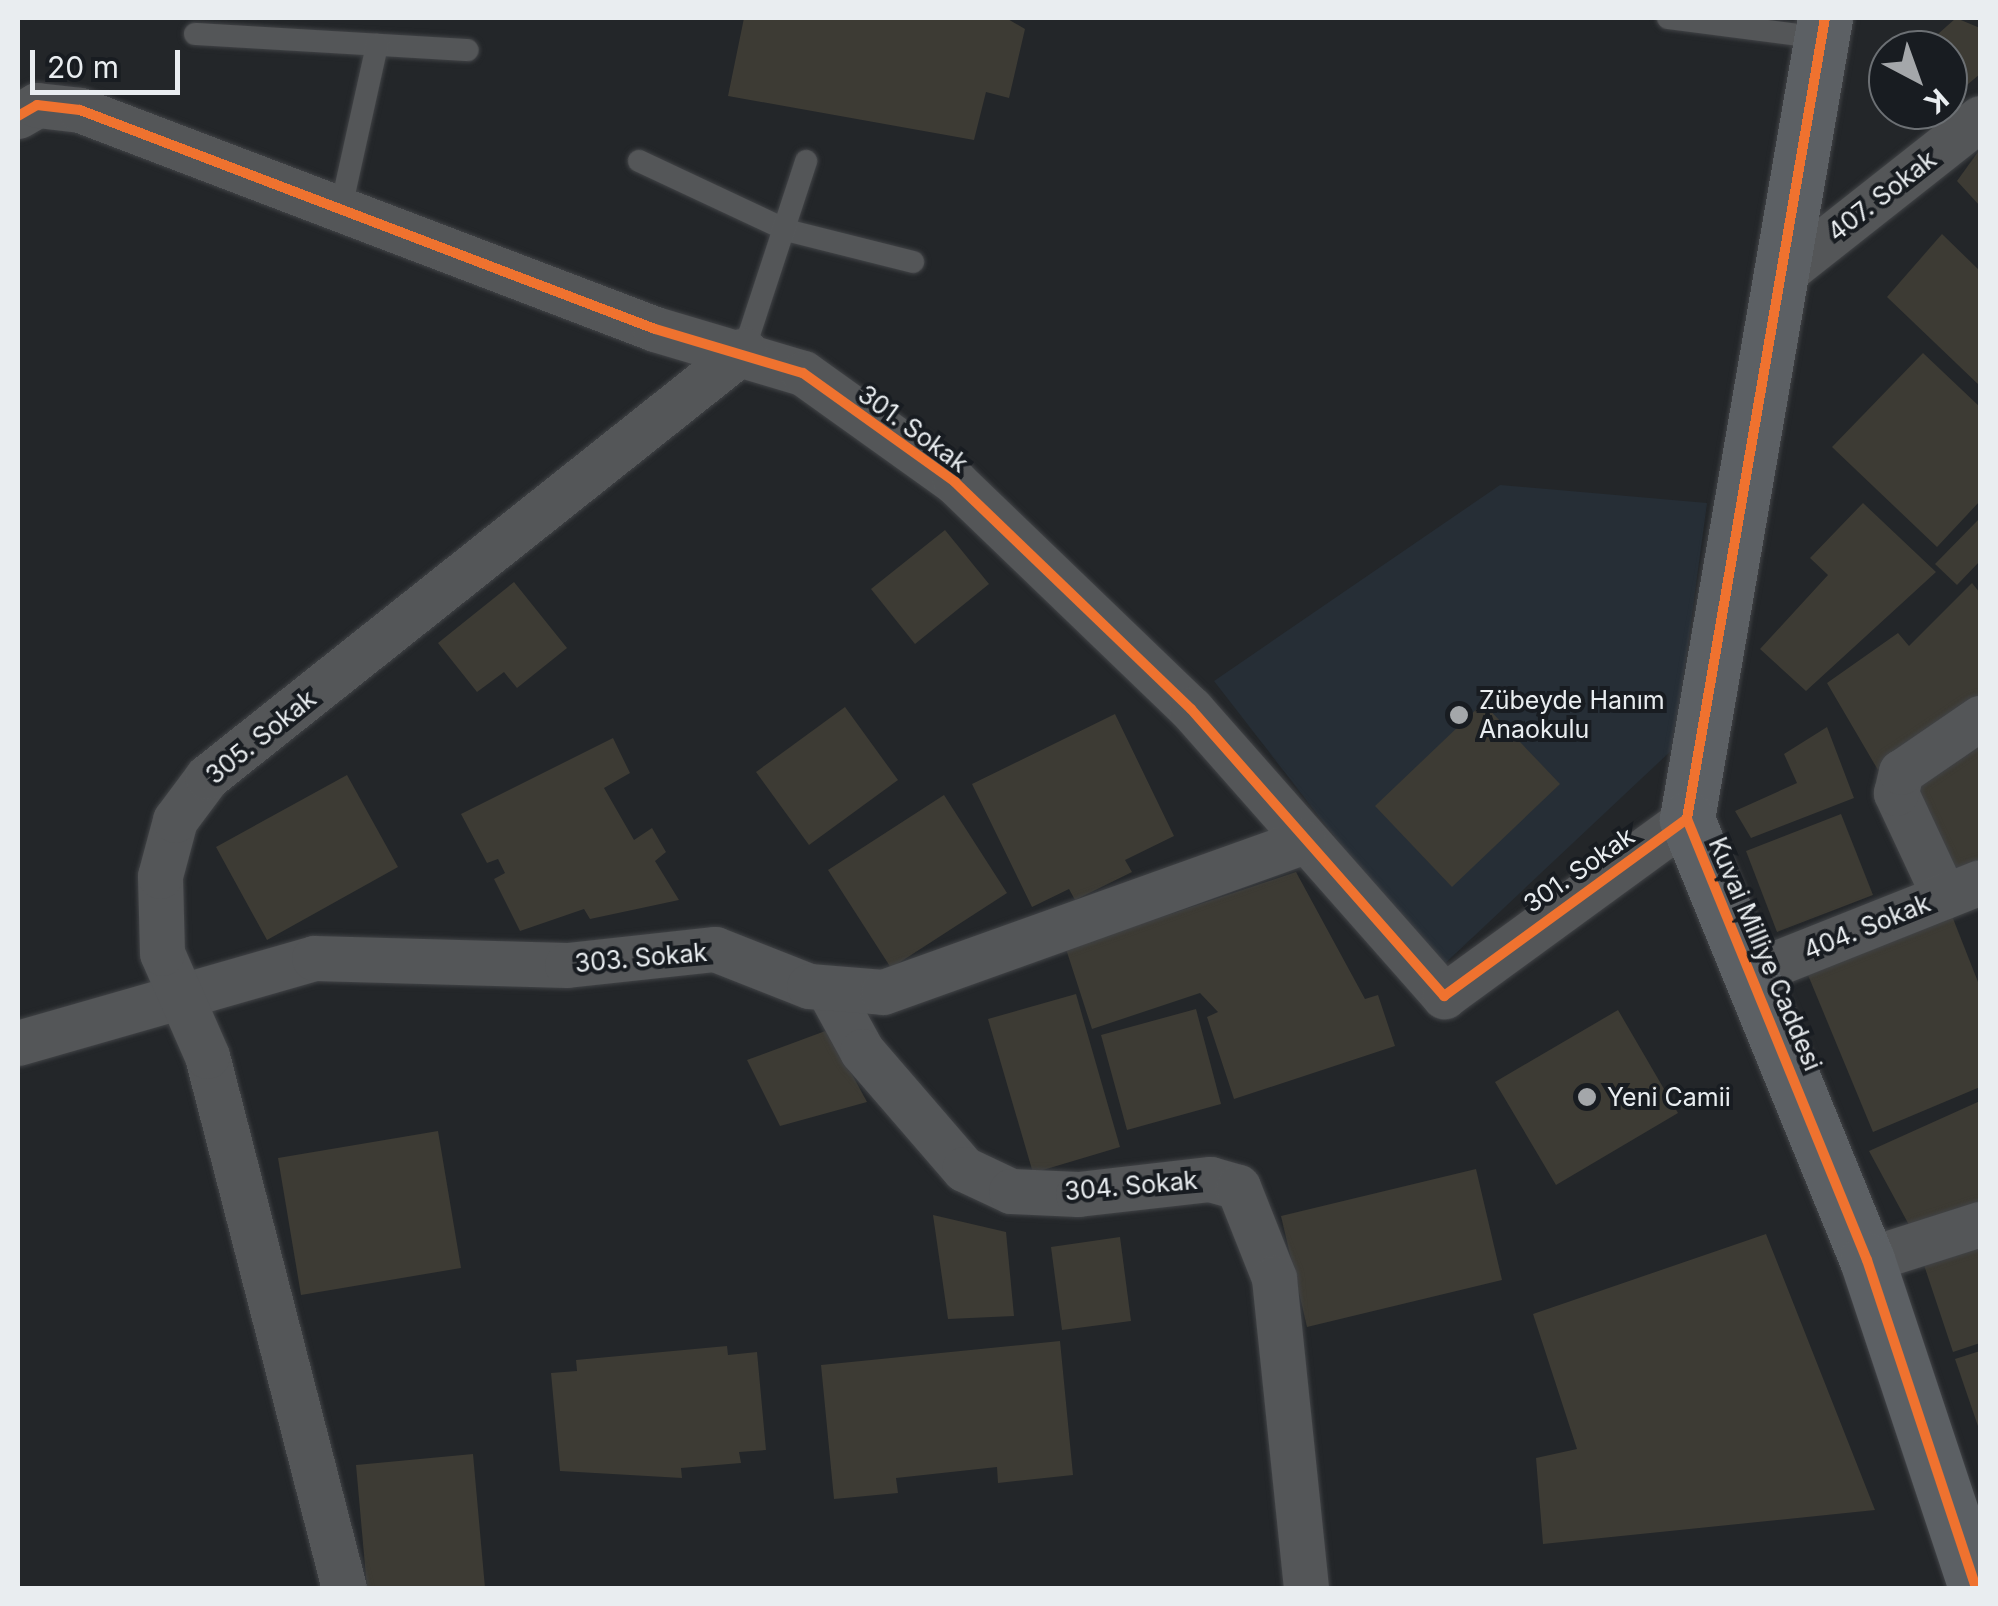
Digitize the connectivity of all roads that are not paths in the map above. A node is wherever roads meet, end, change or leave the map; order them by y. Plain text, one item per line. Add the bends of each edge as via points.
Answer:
1 (1668, 18) edge
2 (1823, 28) edge
3 (194, 34) dead end
4 (377, 44) junction
5 (468, 50) dead end
6 (18, 116) edge
7 (1980, 118) edge
8 (638, 161) dead end
9 (806, 161) dead end
10 (341, 208) junction
11 (786, 230) junction
12 (913, 262) dead end
13 (1784, 273) junction
14 (744, 350) junction
15 (1980, 718) edge
16 (1687, 820) junction
17 (1303, 842) junction
18 (1962, 889) edge
19 (1754, 972) junction
20 (828, 989) junction
21 (180, 993) junction
22 (18, 1043) edge
23 (1980, 1224) edge
24 (1867, 1260) junction
25 (1967, 1587) edge
26 (344, 1588) edge
27 (1306, 1588) edge

1 - 2 lane
2 - 13 street, Kuvai Milliye Caddesi
3 - 4 lane
4 - 5 lane
4 - 10 lane
6 - 10 street, 301. Sokak via 37,105 80,110
7 - 13 street, 407. Sokak
8 - 11 lane
9 - 11 lane
10 - 14 street, 301. Sokak via 655,329
11 - 12 lane
11 - 14 lane
13 - 16 street, Kuvai Milliye Caddesi
14 - 17 street, 301. Sokak via 802,373 956,482 1191,709
14 - 21 street, 305. Sokak via 207,777 174,820 160,876 162,953
15 - 18 street via 1902,772 1896,793
16 - 17 street, 301. Sokak via 1444,996
16 - 19 street, Kuvai Milliye Caddesi
17 - 20 street, 303. Sokak via 986,963 883,992
18 - 19 street, 404. Sokak
19 - 24 street, Kuvai Milliye Caddesi
20 - 21 street, 303. Sokak via 715,949 568,965 314,958
20 - 27 street, 304. Sokak via 862,1052 964,1169 1011,1191 1078,1194 1210,1179 1238,1187 1274,1278
21 - 22 street, 303. Sokak
21 - 26 street, 305. Sokak via 208,1056
23 - 24 street
24 - 25 street, Kuvai Milliye Caddesi

